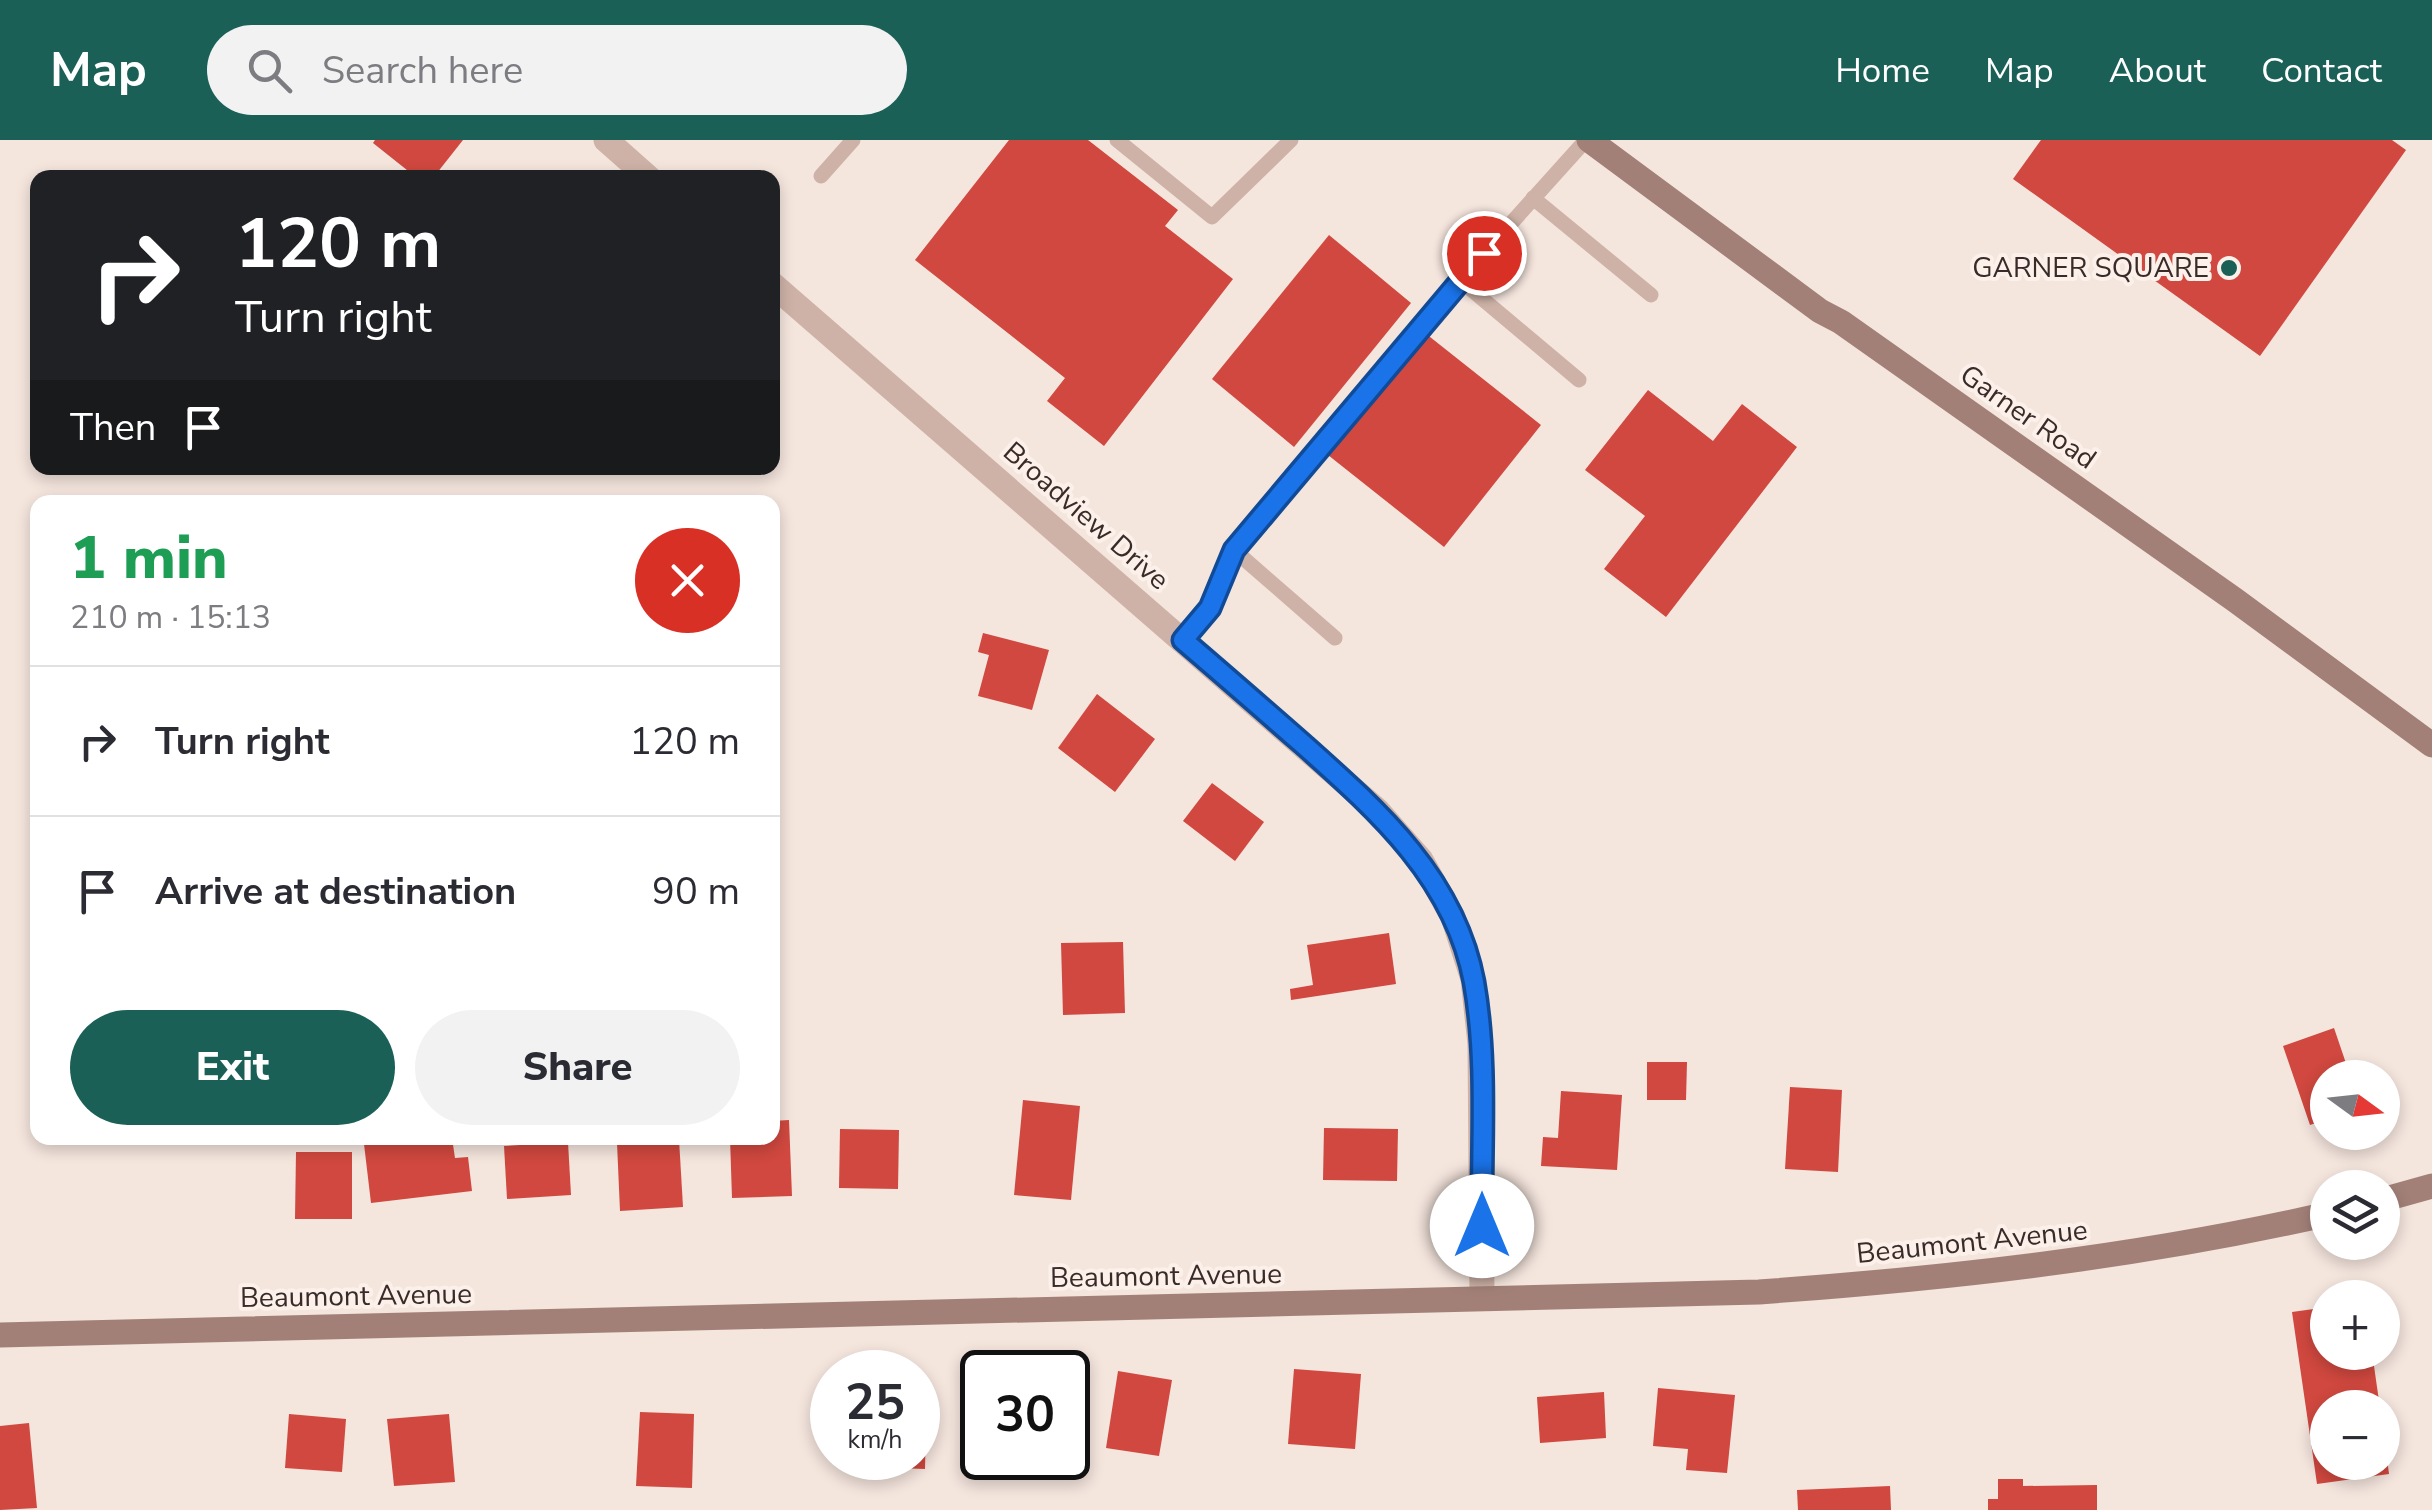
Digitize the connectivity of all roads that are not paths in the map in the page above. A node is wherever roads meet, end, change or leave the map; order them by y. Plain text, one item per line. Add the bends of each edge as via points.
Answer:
1 (606, 140) edge
2 (853, 140) edge
3 (1116, 140) edge
4 (1291, 140) edge
5 (1587, 140) edge
6 (640, 170) edge
7 (821, 176) dead end
8 (1534, 198) junction
9 (1460, 280) junction
10 (780, 291) edge
11 (1651, 295) dead end
12 (1579, 380) dead end
13 (1234, 550) junction
14 (1335, 638) dead end
15 (1183, 640) junction
16 (2432, 745) edge
17 (2432, 1186) edge
18 (2400, 1195) edge
19 (2310, 1218) edge
20 (1482, 1298) junction
21 (0, 1336) edge

1 - 6 street
2 - 7 lane
3 - 4 lane via 1212,217
5 - 8 lane
5 - 16 street, Garner Road
8 - 9 lane
8 - 11 lane
9 - 12 lane
9 - 13 lane
10 - 15 street, Broadview Drive
13 - 14 lane
13 - 15 lane via 1210,608
15 - 20 street, Broadview Drive via 1378,811 1421,860 1453,917 1473,979 1480,1044
17 - 18 street
19 - 20 street, Beaumont Avenue via 2141,1252 1898,1282
20 - 21 street, Beaumont Avenue

